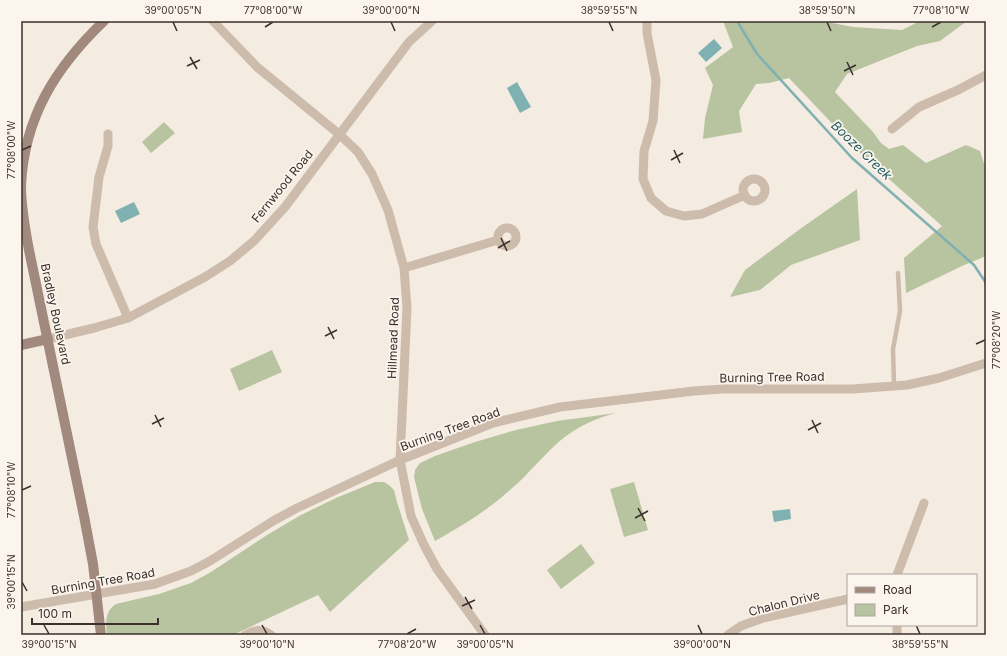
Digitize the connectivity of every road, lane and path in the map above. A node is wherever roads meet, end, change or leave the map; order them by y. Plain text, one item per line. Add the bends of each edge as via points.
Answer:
1 (104, 21) edge
2 (213, 21) edge
3 (432, 21) edge
4 (647, 21) edge
5 (986, 75) edge
6 (892, 129) dead end
7 (108, 134) dead end
8 (339, 134) junction
9 (745, 195) dead end
10 (498, 240) dead end
11 (404, 268) junction
12 (898, 273) dead end
13 (128, 318) junction
14 (48, 339) junction
15 (21, 345) edge
16 (986, 363) edge
17 (894, 386) junction
18 (400, 460) junction
19 (924, 503) dead end
20 (897, 574) edge
21 (97, 594) junction
22 (847, 599) edge
23 (21, 608) edge
24 (268, 633) edge
25 (100, 635) edge
26 (245, 635) edge
27 (485, 635) edge
28 (728, 635) edge

1 - 14 main road, Bradley Boulevard via 74,53 48,90 34,122 23,162 21,187 24,218
2 - 8 street, Hillmead Road via 257,67
3 - 8 street, Fernwood Road via 409,42
4 - 9 street via 656,80 653,121 644,151 643,179 651,198 666,211 684,216 702,214
5 - 6 street via 919,108
7 - 13 street via 108,146 99,177 93,227 96,244
8 - 11 street, Hillmead Road via 358,152 372,174 388,210
8 - 13 street, Fernwood Road via 285,208 254,241 205,277
10 - 11 street
11 - 18 street, Hillmead Road via 408,308
12 - 17 lane via 900,311 893,349
13 - 14 street, Fernwood Road
14 - 15 main road, Fernwood Road
14 - 21 main road, Bradley Boulevard
16 - 17 street, Burning Tree Road via 939,378
17 - 18 street, Burning Tree Road via 723,389 560,408 494,423
18 - 21 street, Burning Tree Road via 297,508 190,571 155,584
18 - 27 street, Hillmead Road via 411,516 424,545 437,569
19 - 20 street
21 - 23 street, Burning Tree Road
21 - 25 main road, Bradley Boulevard
22 - 28 street, Chalon Drive via 763,618 741,626
24 - 26 street via 259,630

